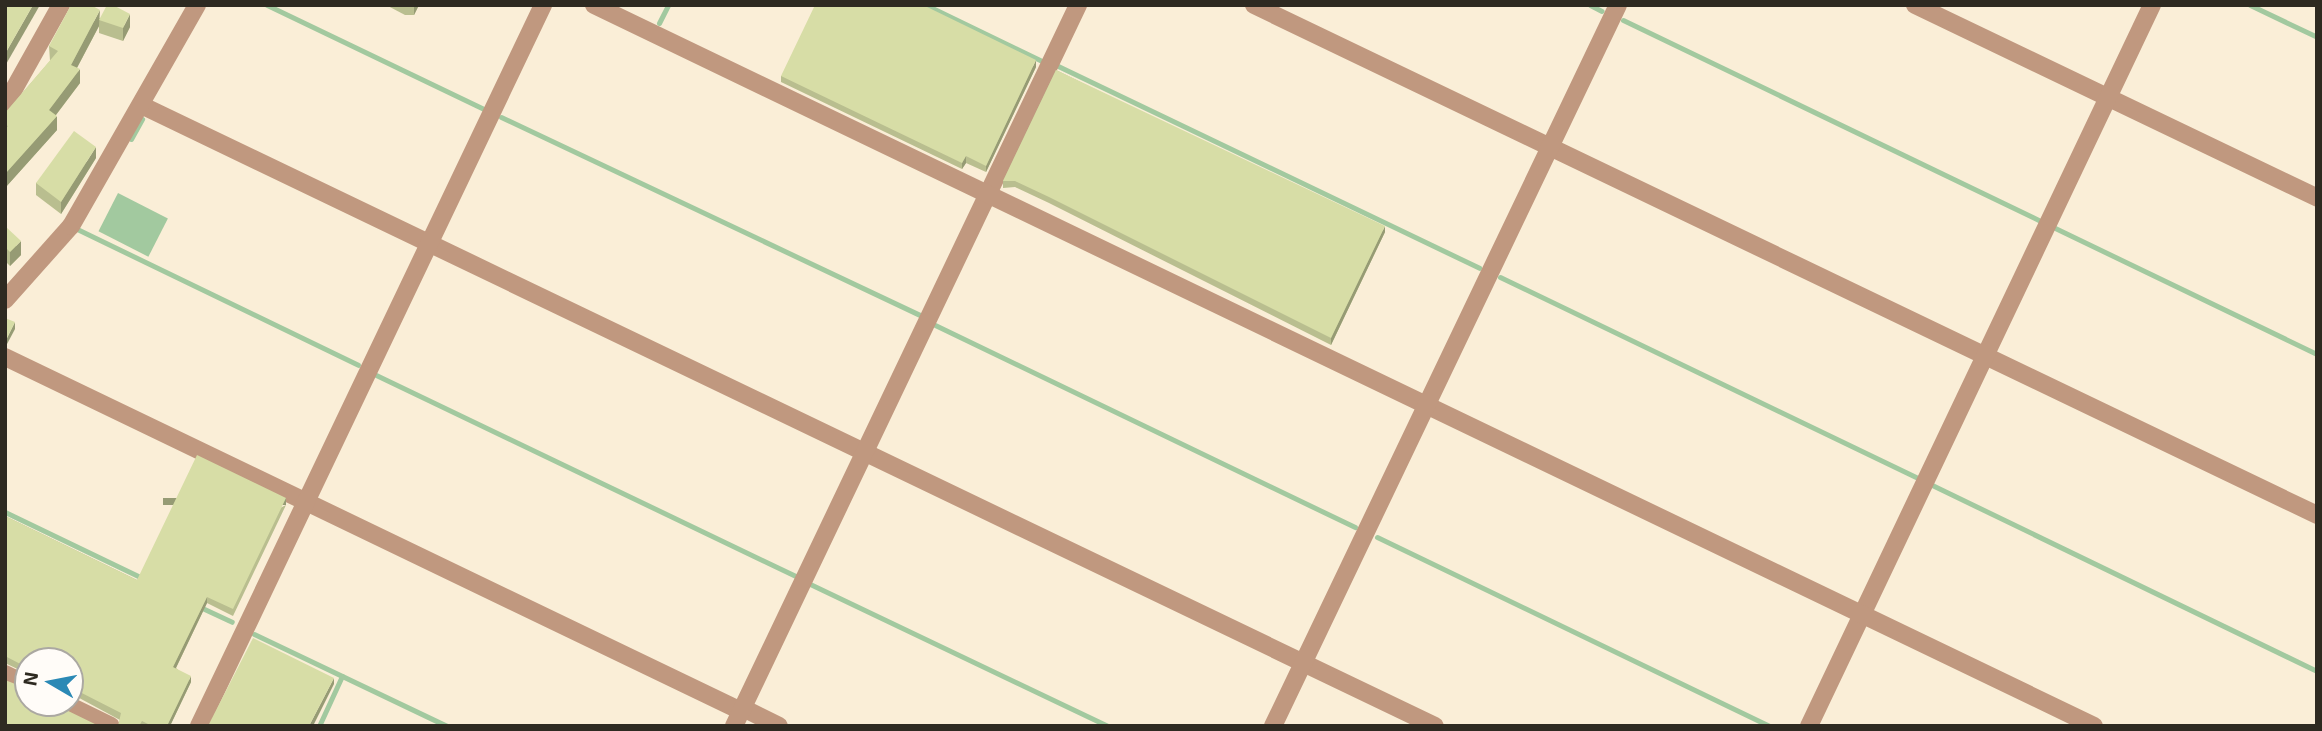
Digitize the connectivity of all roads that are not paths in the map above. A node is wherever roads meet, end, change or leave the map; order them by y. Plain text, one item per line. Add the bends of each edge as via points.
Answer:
1 (61, 5) edge
2 (197, 5) edge
3 (544, 5) edge
4 (594, 5) edge
5 (1078, 5) edge
6 (1254, 5) edge
7 (1618, 5) edge
8 (1915, 5) edge
9 (2152, 5) edge
10 (2108, 98) junction
11 (5, 105) edge
12 (141, 105) junction
13 (1550, 146) junction
14 (987, 193) junction
15 (2317, 198) edge
16 (429, 243) junction
17 (5, 300) edge
18 (5, 357) edge
19 (1986, 357) junction
20 (1426, 405) junction
21 (864, 453) junction
22 (306, 502) junction
23 (2317, 515) edge
24 (1863, 615) junction
25 (1303, 663) junction
26 (84, 713) edge
27 (739, 715) edge
28 (111, 726) edge
29 (199, 726) edge
30 (779, 726) edge
31 (1273, 726) edge
32 (1435, 726) edge
33 (1809, 726) edge
34 (2094, 726) edge

1 - 11 street
2 - 12 street
3 - 16 street
4 - 14 street
5 - 14 street
6 - 13 street
7 - 13 street
8 - 10 street
9 - 10 street
10 - 15 street
10 - 19 street
12 - 16 street
12 - 17 street via 71,226
13 - 19 street
13 - 20 street
14 - 20 street
14 - 21 street
16 - 21 street
16 - 22 street
18 - 22 street
19 - 23 street
19 - 24 street
20 - 24 street
20 - 25 street
21 - 25 street
21 - 27 street
22 - 27 street
22 - 29 street
24 - 33 street
24 - 34 street
25 - 31 street
25 - 32 street
26 - 28 street
27 - 30 street

